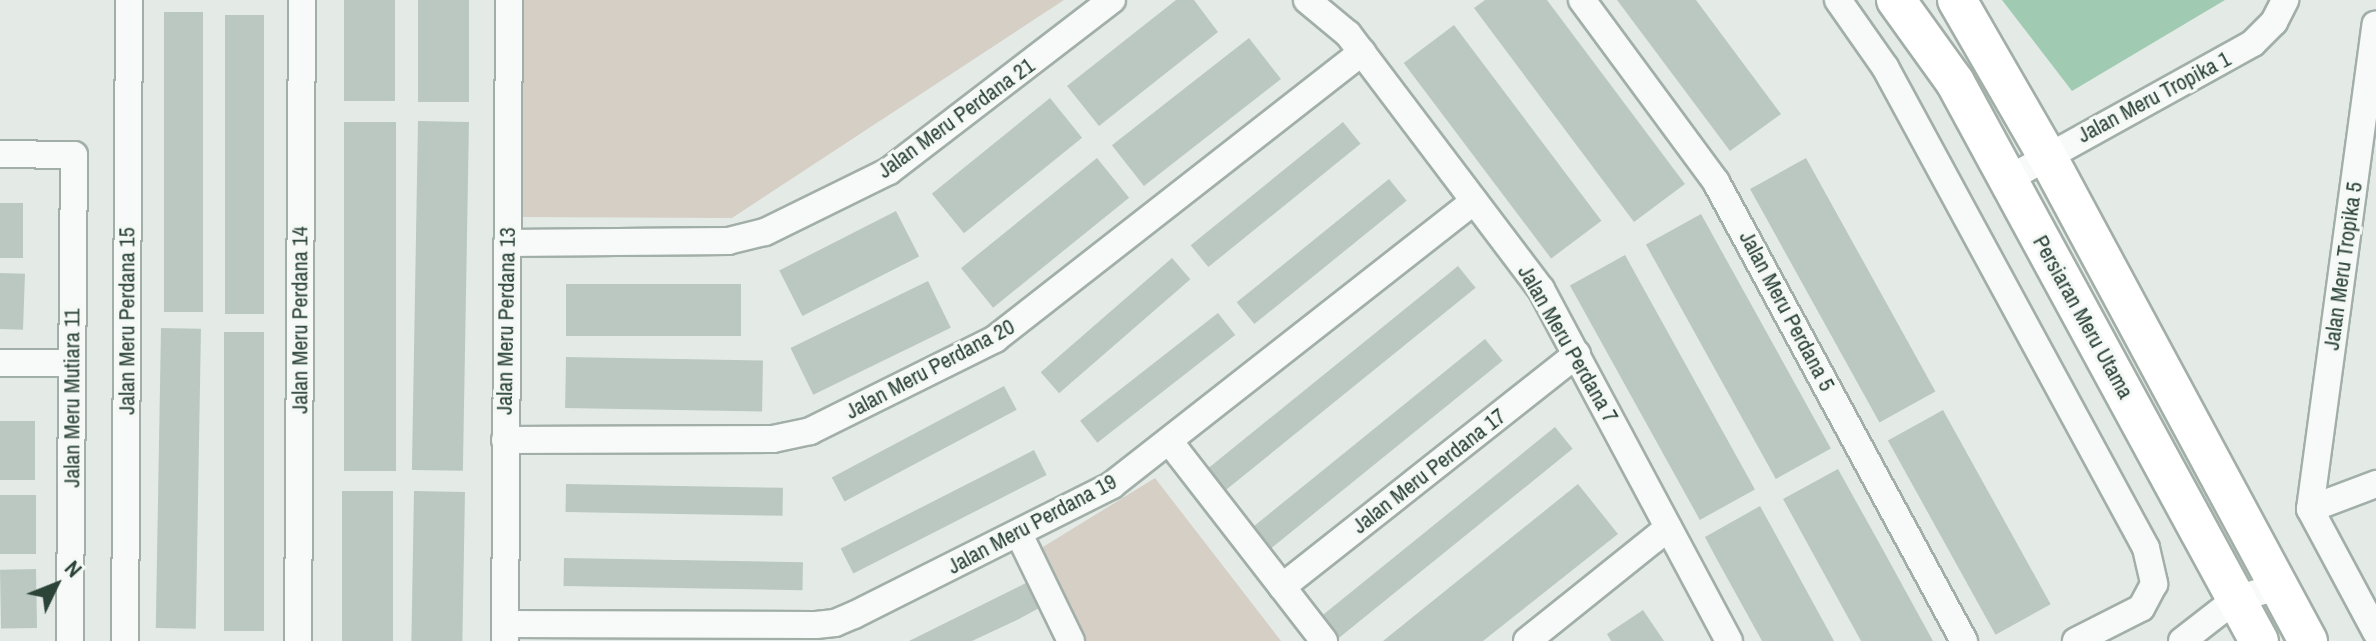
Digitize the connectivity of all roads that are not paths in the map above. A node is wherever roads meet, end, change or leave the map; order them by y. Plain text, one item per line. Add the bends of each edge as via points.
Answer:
1 (129, 0) edge
2 (302, 0) edge
3 (509, 0) edge
4 (1112, 0) edge
5 (1307, 0) edge
6 (1582, 0) edge
7 (1838, 0) edge
8 (1896, 0) edge
9 (1957, 0) edge
10 (2285, 0) edge
11 (2376, 24) edge
12 (1362, 52) junction
13 (0, 154) edge
14 (2046, 154) junction
15 (2008, 179) junction
16 (1474, 201) junction
17 (507, 243) junction
18 (1577, 354) junction
19 (0, 363) edge
20 (72, 363) junction
21 (505, 440) junction
22 (1169, 441) junction
23 (2376, 484) edge
24 (2310, 509) junction
25 (1668, 528) junction
26 (1019, 534) junction
27 (2280, 586) junction
28 (1282, 587) junction
29 (2236, 599) junction
30 (2376, 632) edge
31 (505, 633) edge
32 (2078, 639) edge
33 (70, 641) edge
34 (125, 641) edge
35 (298, 641) edge
36 (1071, 641) edge
37 (1324, 641) edge
38 (1527, 641) edge
39 (1729, 641) edge
40 (1964, 641) edge
41 (2182, 641) edge
42 (2259, 641) edge
43 (2308, 641) edge

1 - 34 street, Jalan Meru Perdana 15
2 - 35 street, Jalan Meru Perdana 14
3 - 17 street, Jalan Meru Perdana 13
4 - 17 street, Jalan Meru Perdana 21 via 889,171 765,232 728,241
5 - 12 street, Jalan Meru Perdana 7 via 1332,18
6 - 40 street, Jalan Meru Perdana 5 via 1723,192
7 - 32 street via 1885,67 2146,548 2154,584 2141,608
8 - 15 main road, Persiaran Meru Utama via 1955,82
9 - 14 main road, Persiaran Meru Utama
10 - 14 street, Jalan Meru Tropika 1 via 2274,22 2253,43
11 - 24 street, Jalan Meru Tropika 5
12 - 16 street, Jalan Meru Perdana 7
12 - 21 street, Jalan Meru Perdana 20 via 995,339 810,431 773,439
13 - 20 street, Jalan Meru Mutiara 11 via 74,155
14 - 15 street, Jalan Meru Tropika 1
14 - 27 main road, Persiaran Meru Utama
15 - 29 main road, Persiaran Meru Utama
16 - 18 street, Jalan Meru Perdana 7 via 1541,289
16 - 22 street, Jalan Meru Perdana 19
17 - 21 street, Jalan Meru Perdana 13
18 - 25 street, Jalan Meru Perdana 7
18 - 28 street, Jalan Meru Perdana 17
19 - 20 street
20 - 33 street, Jalan Meru Mutiara 11
21 - 31 street, Jalan Meru Perdana 13
22 - 26 street, Jalan Meru Perdana 19 via 1091,498
22 - 28 street
23 - 24 street
24 - 30 street
25 - 38 street
25 - 39 street, Jalan Meru Perdana 7
26 - 31 street, Jalan Meru Perdana 19 via 835,623
26 - 36 street
27 - 29 street
27 - 43 main road, Persiaran Meru Utama
28 - 37 street
29 - 41 street
29 - 42 main road, Persiaran Meru Utama

